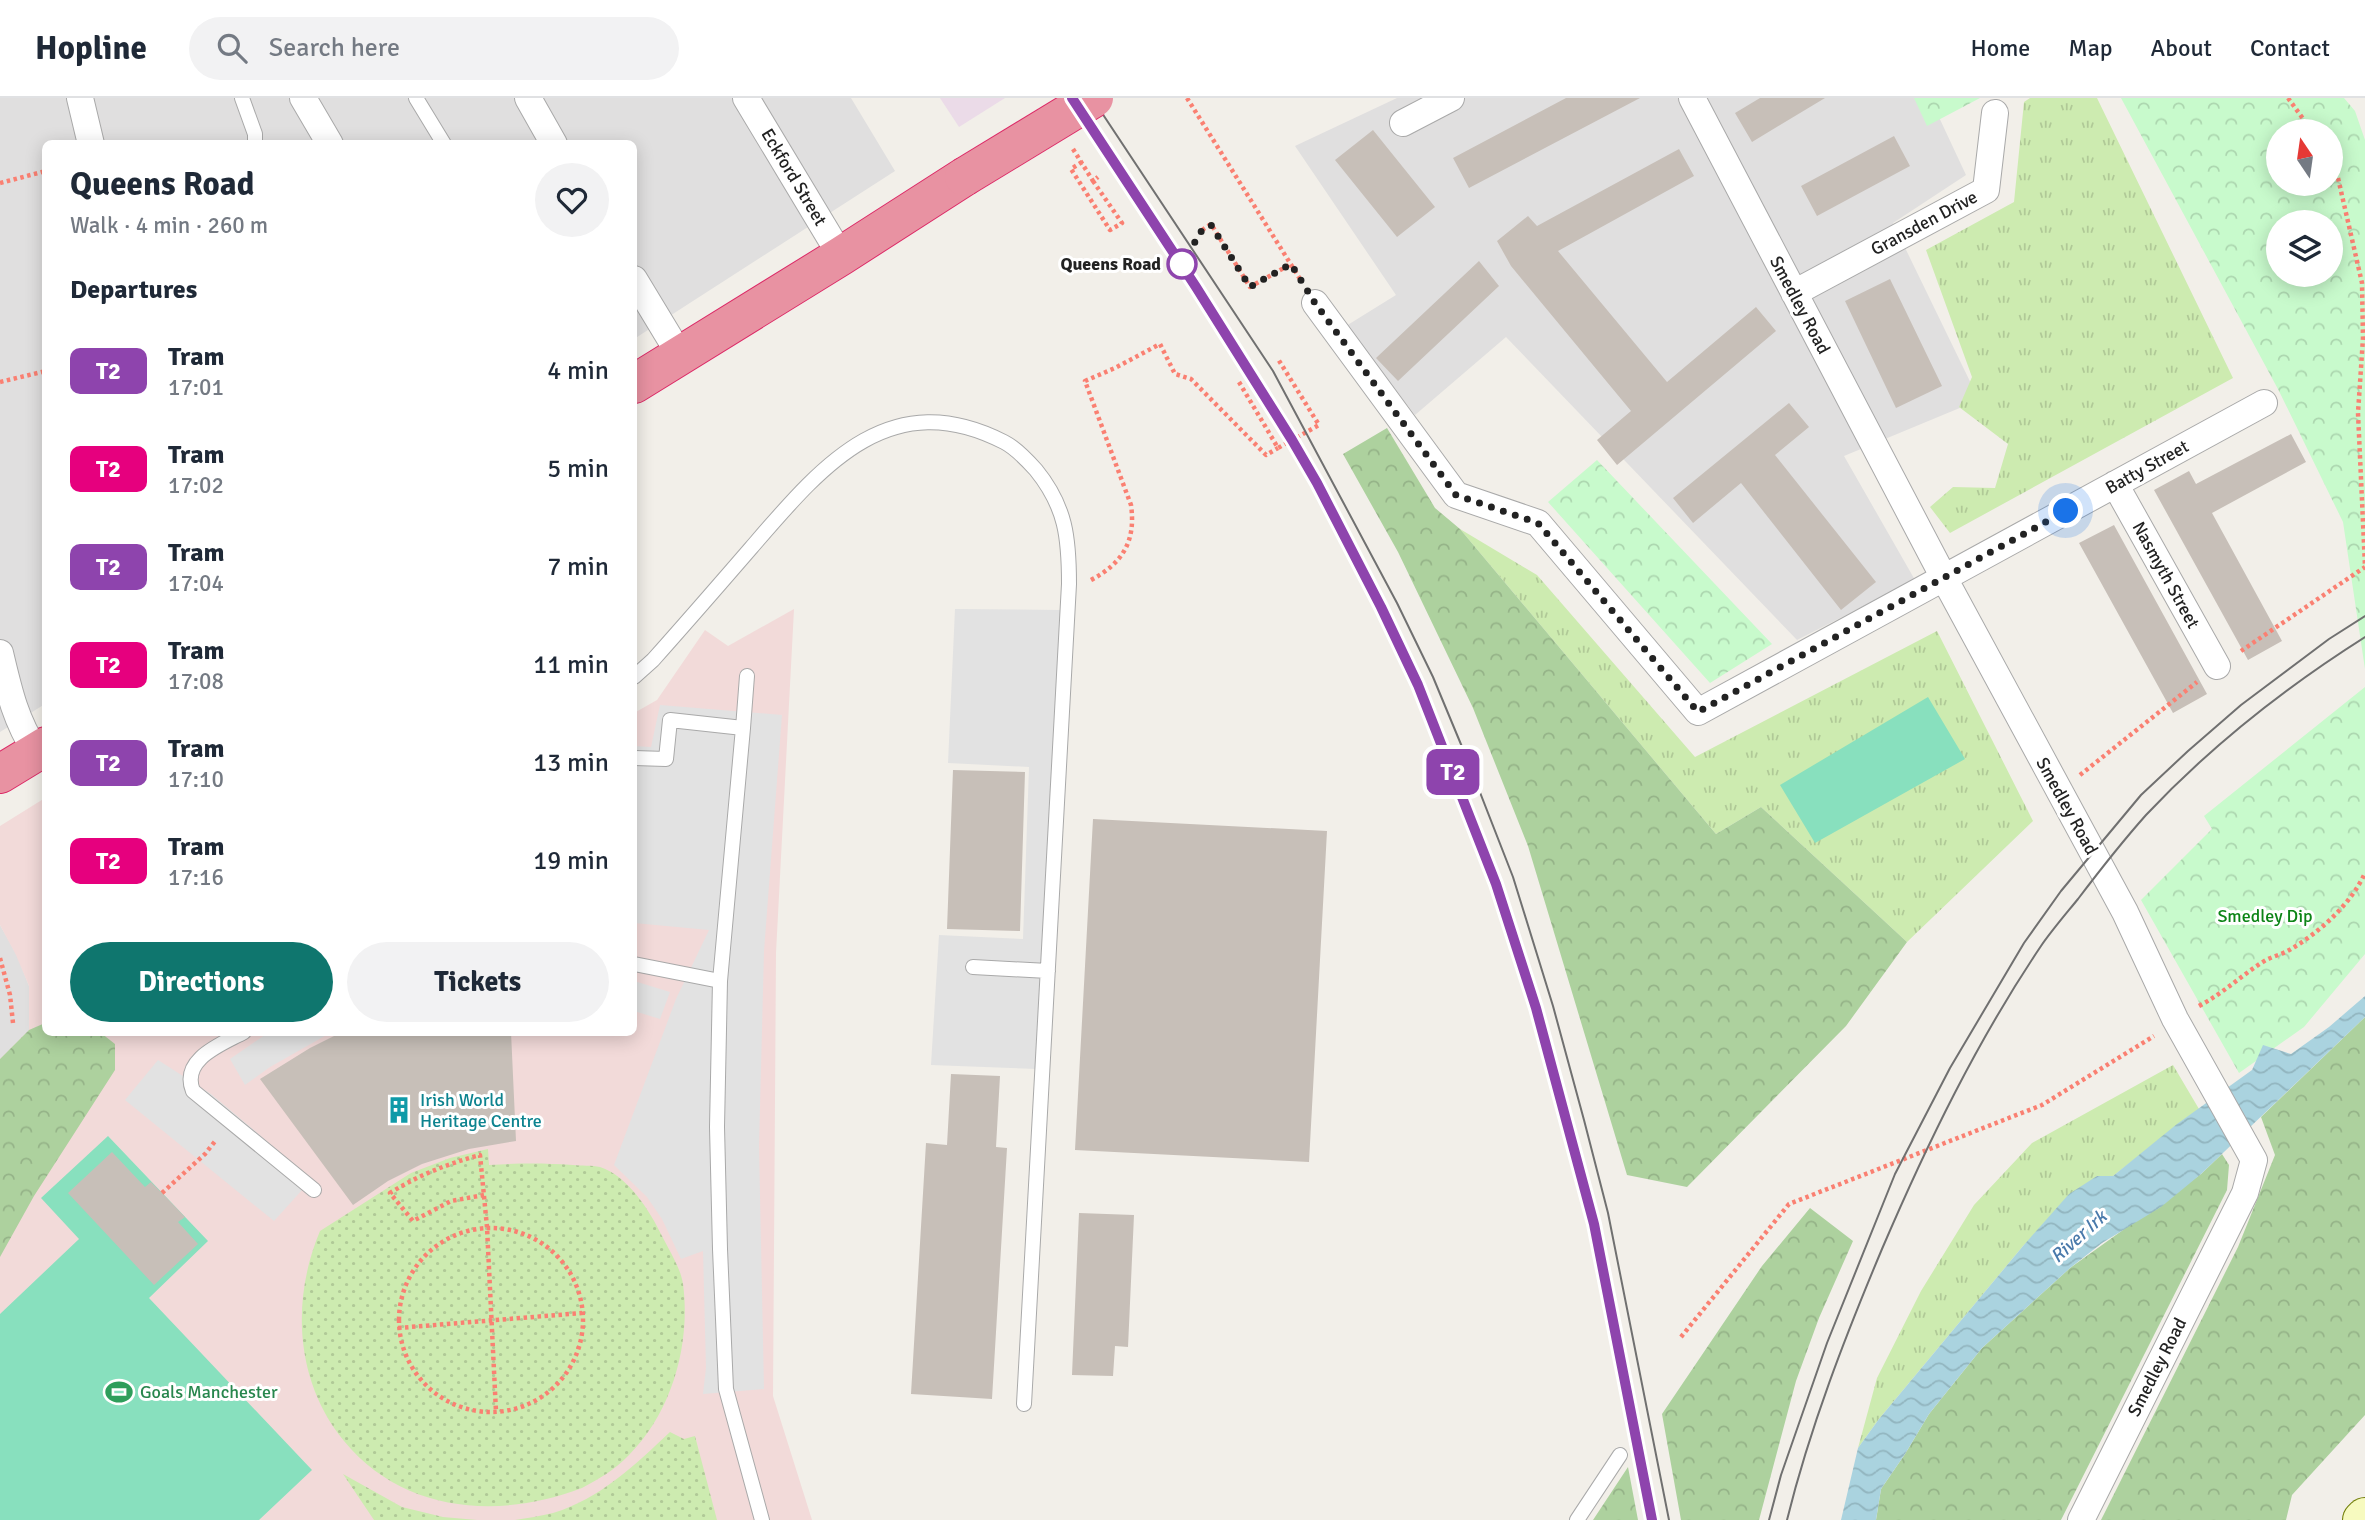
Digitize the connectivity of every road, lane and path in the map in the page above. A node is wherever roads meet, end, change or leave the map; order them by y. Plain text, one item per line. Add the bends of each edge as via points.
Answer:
1 (80, 98) edge
2 (242, 98) edge
3 (303, 98) edge
4 (416, 98) edge
5 (528, 98) edge
6 (746, 98) edge
7 (1094, 98) edge
8 (1187, 98) edge
9 (1451, 98) edge
10 (1692, 98) edge
11 (2288, 98) edge
12 (1995, 113) dead end
13 (2303, 119) edge
14 (1403, 123) dead end
15 (90, 140) edge
16 (255, 140) edge
17 (328, 140) edge
18 (442, 140) edge
19 (552, 140) edge
20 (1082, 162) dead end
21 (1087, 172) dead end
22 (42, 173) edge
23 (0, 183) edge
24 (2341, 196) edge
25 (1202, 230) dead end
26 (841, 256) junction
27 (1291, 264) junction
28 (637, 284) edge
29 (1794, 293) junction
30 (1315, 303) joint
31 (680, 355) junction
32 (1278, 359) dead end
33 (42, 372) edge
34 (0, 382) edge
35 (637, 382) edge
36 (1239, 382) dead end
37 (2263, 403) dead end
38 (1278, 447) junction
39 (2115, 484) junction
40 (2365, 566) edge
41 (1944, 578) junction
42 (1069, 584) junction
43 (0, 653) edge
44 (2217, 667) junction
45 (637, 674) edge
46 (747, 676) dead end
47 (743, 728) junction
48 (41, 749) edge
49 (637, 758) edge
50 (0, 774) edge
51 (2059, 792) junction
52 (2365, 873) edge
53 (0, 958) edge
54 (637, 965) edge
55 (973, 967) dead end
56 (1048, 971) junction
57 (720, 981) junction
58 (2175, 1019) junction
59 (13, 1023) dead end
60 (237, 1036) edge
61 (230, 1121) junction
62 (314, 1190) dead end
63 (162, 1193) dead end
64 (484, 1195) junction
65 (487, 1227) junction
66 (582, 1313) junction
67 (491, 1320) junction
68 (398, 1328) junction
69 (1681, 1337) dead end
70 (1024, 1404) dead end
71 (496, 1412) junction
72 (1620, 1455) dead end
73 (762, 1520) edge
74 (1577, 1520) edge
75 (2081, 1520) edge

1 - 15 street
2 - 16 lane
3 - 17 street
4 - 18 lane
5 - 19 street
6 - 26 street, Eckford Street
7 - 26 highway, bridge
8 - 27 path
9 - 14 street
10 - 29 street, Smedley Road
11 - 13 path
12 - 29 street, Gransden Drive via 1986,190
20 - 21 path via 1071,169 1110,230 1122,223
22 - 23 path
24 - 40 path via 2362,283 2358,413
25 - 27 path via 1211,225 1250,287
26 - 31 highway
27 - 30 path
28 - 31 street
29 - 41 street, Smedley Road
30 - 41 street, Batty Street via 1456,495 1538,523 1698,712
31 - 35 highway
32 - 38 path via 1319,425
33 - 34 path
36 - 38 path
37 - 39 street, Batty Street
38 - 42 path via 1266,455 1191,379 1175,374 1160,344 1085,380 1131,505 1132,536 1114,565 1087,582
39 - 41 street, Batty Street
39 - 44 street, Nasmyth Street
40 - 44 path
41 - 51 street, Smedley Road
42 - 45 lane via 1066,526 1058,502 1030,463 1011,446 962,425 904,425 858,443 796,495
42 - 56 lane
43 - 48 street via 13,709 23,732
44 - 51 path
46 - 47 lane
47 - 49 lane via 670,720 666,759
47 - 57 lane
48 - 50 highway
51 - 58 street, Smedley Road via 2125,912
52 - 58 path via 2337,912 2314,932 2266,960 2224,993
53 - 59 path
54 - 57 lane
55 - 56 lane
56 - 70 lane
57 - 73 lane via 718,1141 726,1389
58 - 69 path via 2042,1105 1789,1204
58 - 75 street, Smedley Road via 2254,1160 2245,1193
60 - 61 lane via 198,1060 191,1070 193,1091
61 - 62 lane
61 - 63 path via 205,1154
64 - 64 path via 451,1201 413,1221 390,1193 435,1168 480,1156
64 - 65 path
65 - 66 path via 517,1231 544,1245 566,1266
65 - 67 path
65 - 68 path via 457,1234 431,1249 411,1272 400,1300
66 - 67 path
66 - 71 path via 577,1354 561,1380 537,1400
67 - 68 path
67 - 71 path
68 - 71 path via 407,1359 424,1384 448,1402
72 - 74 lane

